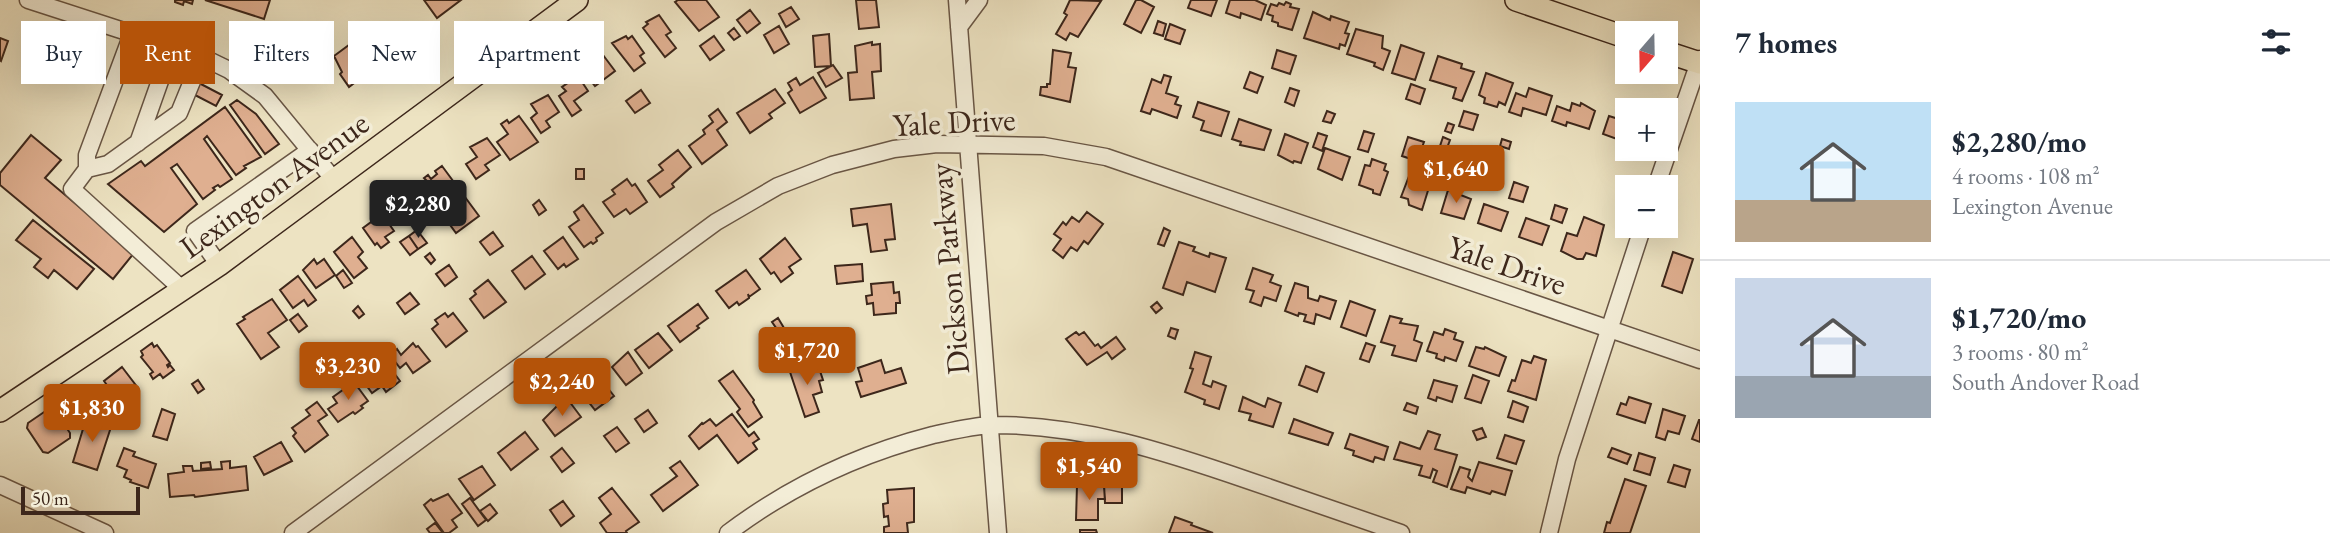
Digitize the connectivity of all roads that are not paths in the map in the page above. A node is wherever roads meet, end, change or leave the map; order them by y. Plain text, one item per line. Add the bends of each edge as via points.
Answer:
1 (28, 0) edge
2 (577, 0) edge
3 (957, 0) edge
4 (979, 0) edge
5 (1516, 0) edge
6 (959, 27) junction
7 (120, 30) edge
8 (1615, 34) edge
9 (1678, 55) edge
10 (1700, 62) edge
11 (215, 63) edge
12 (120, 66) edge
13 (159, 84) edge
14 (191, 84) edge
15 (138, 143) junction
16 (967, 146) junction
17 (310, 150) junction
18 (87, 169) junction
19 (1660, 175) edge
20 (335, 181) junction
21 (1639, 238) edge
22 (219, 265) junction
23 (183, 290) junction
24 (1608, 328) junction
25 (1700, 360) edge
26 (0, 411) edge
27 (990, 425) junction
28 (0, 485) edge
29 (105, 533) edge
30 (293, 533) edge
31 (728, 533) edge
32 (998, 533) edge
33 (1401, 533) edge
34 (1549, 533) edge

1 - 7 street
2 - 20 main road, Lexington Avenue
3 - 6 street, Dickson Parkway
4 - 6 street
5 - 8 main road
6 - 16 street, Dickson Parkway
9 - 10 main road
10 - 19 street
11 - 17 street via 265,96
12 - 18 street via 87,155
13 - 15 street
14 - 15 street via 179,114
15 - 18 street via 108,164
16 - 24 street, Yale Drive via 1044,146 1106,157
16 - 27 street, Dickson Parkway
16 - 30 street, Yale Drive via 894,149 807,174 756,198 689,240
17 - 20 street
17 - 22 street via 195,232
18 - 23 street via 72,189
20 - 22 main road, Lexington Avenue
21 - 24 street
22 - 23 main road, Lexington Avenue
23 - 26 main road, Lexington Avenue
24 - 25 street, Yale Drive
24 - 34 street
27 - 31 street via 904,443 847,464 776,499
27 - 32 street, Dickson Parkway
27 - 33 street via 1066,430 1160,451
28 - 29 street

